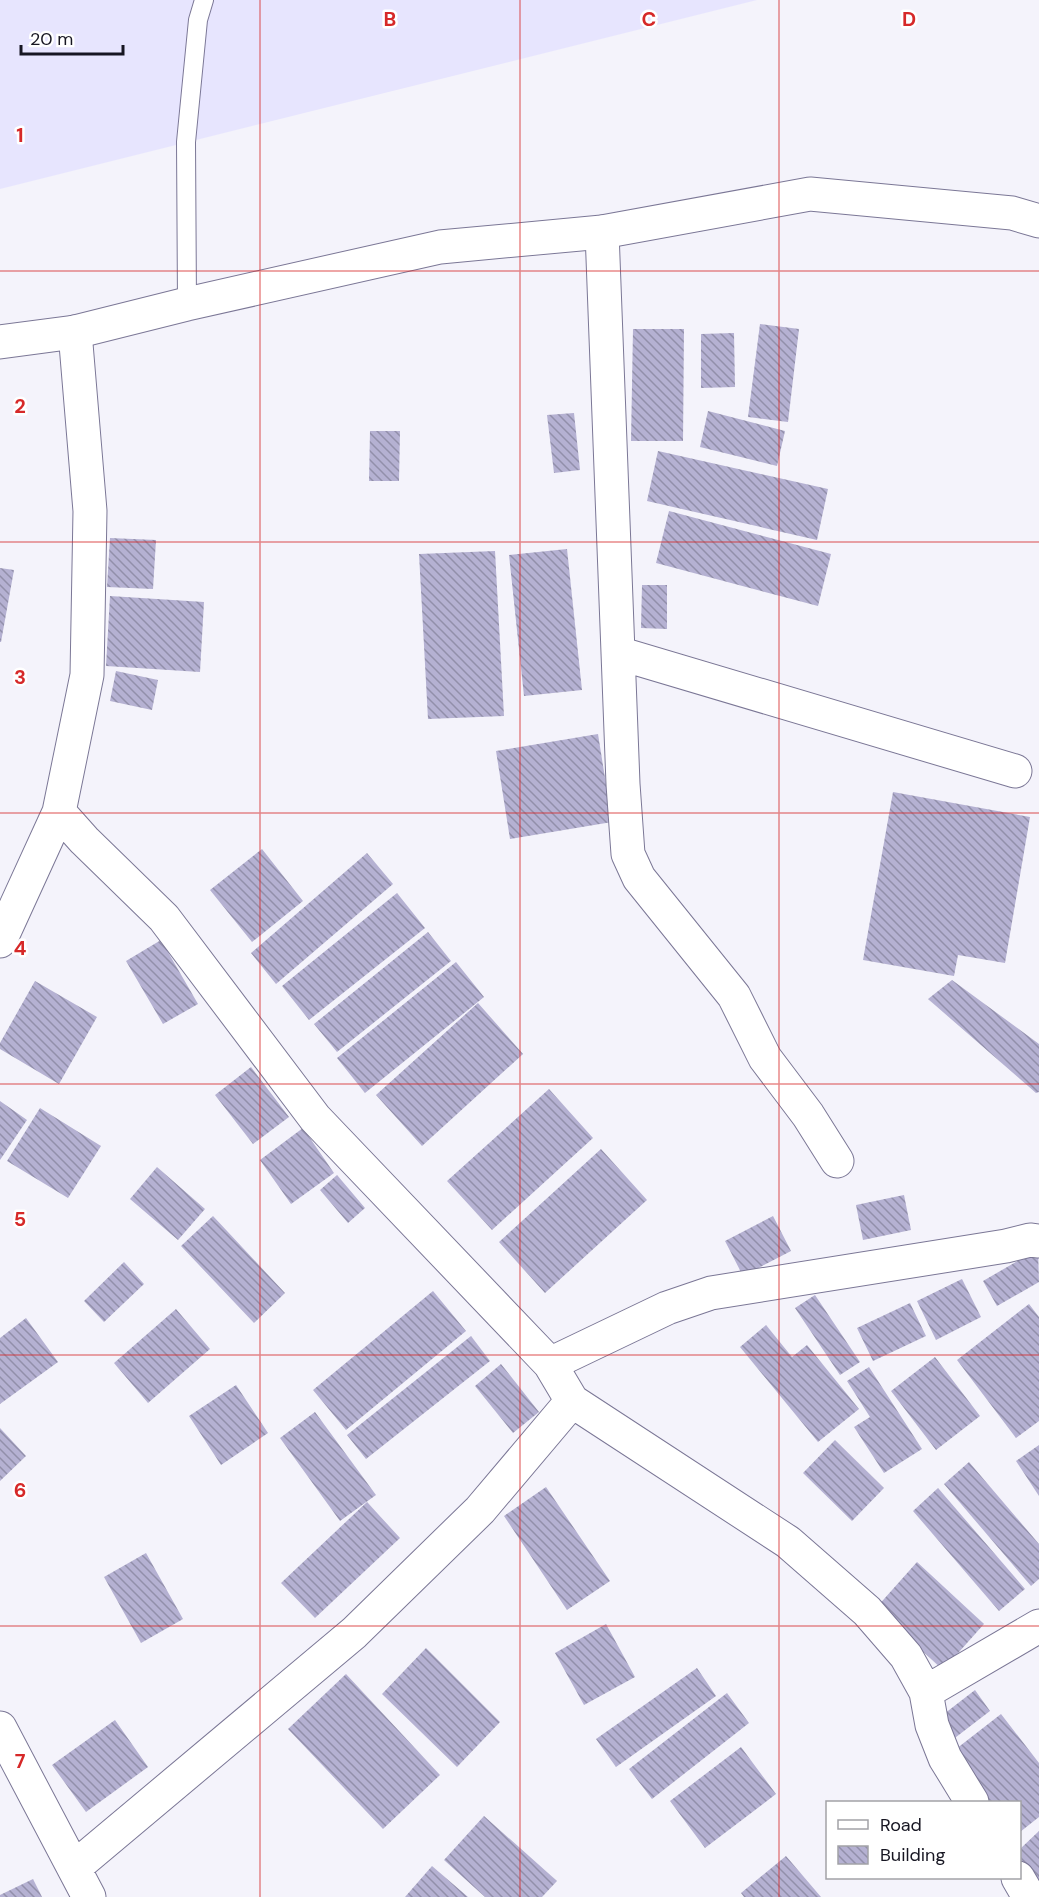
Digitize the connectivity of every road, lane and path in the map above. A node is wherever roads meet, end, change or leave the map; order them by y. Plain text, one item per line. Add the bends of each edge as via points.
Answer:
1 (204, 0) edge
2 (1039, 221) edge
3 (602, 232) junction
4 (187, 304) junction
5 (75, 332) junction
6 (0, 342) edge
7 (618, 653) junction
8 (1016, 771) dead end
9 (59, 812) junction
10 (0, 941) edge
11 (837, 1161) dead end
12 (1039, 1241) edge
13 (550, 1364) junction
14 (572, 1401) junction
15 (1039, 1626) edge
16 (926, 1692) junction
17 (0, 1728) edge
18 (971, 1801) edge
19 (75, 1868) junction
20 (1019, 1879) edge
21 (88, 1897) edge
22 (1029, 1897) edge

1 - 4 lane via 198,20 186,142
2 - 3 street via 1012,213 810,194
3 - 4 street via 440,247
3 - 7 street
4 - 5 street
5 - 6 street
5 - 9 street via 90,511 87,675
7 - 8 street
7 - 11 street via 628,854 639,878 734,996 765,1058
9 - 10 street
9 - 13 street via 164,918 315,1118
12 - 13 street via 711,1293 667,1308
13 - 14 street
14 - 16 street via 788,1542 867,1611 906,1656
14 - 19 street via 480,1510 354,1633
15 - 16 street
16 - 18 street via 940,1747
17 - 19 street
19 - 21 street
20 - 22 street

